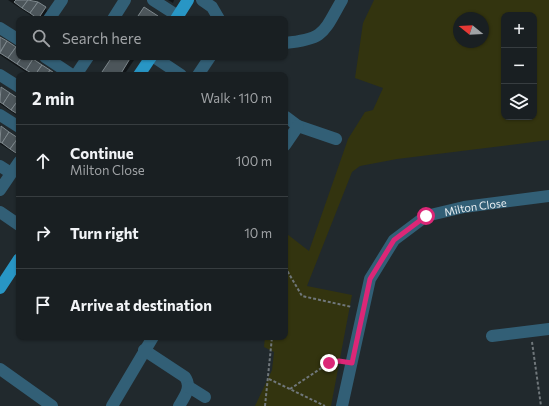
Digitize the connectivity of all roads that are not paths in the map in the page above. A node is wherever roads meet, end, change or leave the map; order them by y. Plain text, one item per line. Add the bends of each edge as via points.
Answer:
1 (61, 0) edge
2 (125, 0) edge
3 (153, 0) edge
4 (188, 0) edge
5 (202, 0) edge
6 (342, 0) edge
7 (51, 16) edge
8 (115, 16) edge
9 (174, 16) edge
10 (178, 16) edge
11 (217, 16) edge
12 (0, 28) edge
13 (16, 38) edge
14 (288, 42) edge
15 (50, 60) edge
16 (86, 60) edge
17 (149, 60) edge
18 (158, 60) edge
19 (208, 60) edge
20 (68, 72) edge
21 (78, 72) edge
22 (141, 72) edge
23 (176, 72) edge
24 (200, 72) edge
25 (0, 74) edge
26 (16, 85) edge
27 (0, 115) edge
28 (288, 118) edge
29 (16, 125) edge
30 (298, 126) junction
31 (336, 139) dead end
32 (288, 141) edge
33 (0, 166) edge
34 (16, 166) edge
35 (11, 173) junction
36 (0, 190) edge
37 (549, 196) edge
38 (0, 212) edge
39 (16, 223) edge
40 (16, 264) edge
41 (0, 288) edge
42 (549, 329) edge
43 (492, 336) dead end
44 (151, 340) edge
45 (144, 350) junction
46 (0, 369) edge
47 (189, 387) junction
48 (204, 397) dead end
49 (37, 402) edge
50 (52, 406) edge
51 (112, 406) edge
52 (179, 406) edge
53 (342, 406) edge

1 - 7 street
2 - 8 street
3 - 9 street
4 - 10 main road
5 - 11 street via 212,7
6 - 14 street via 324,31 309,40
12 - 13 street
15 - 20 street
16 - 21 street
17 - 22 main road
18 - 23 street
19 - 24 street
25 - 26 street
27 - 29 street
28 - 30 street
30 - 31 street
30 - 32 street
33 - 35 street
34 - 35 street
35 - 36 street
37 - 53 street, Milton Close via 464,207 426,216 394,240 370,279
38 - 39 street
40 - 41 main road
42 - 43 street
44 - 45 street
45 - 47 street via 184,377
45 - 51 street
46 - 49 street
47 - 48 street
47 - 52 street
49 - 50 street

